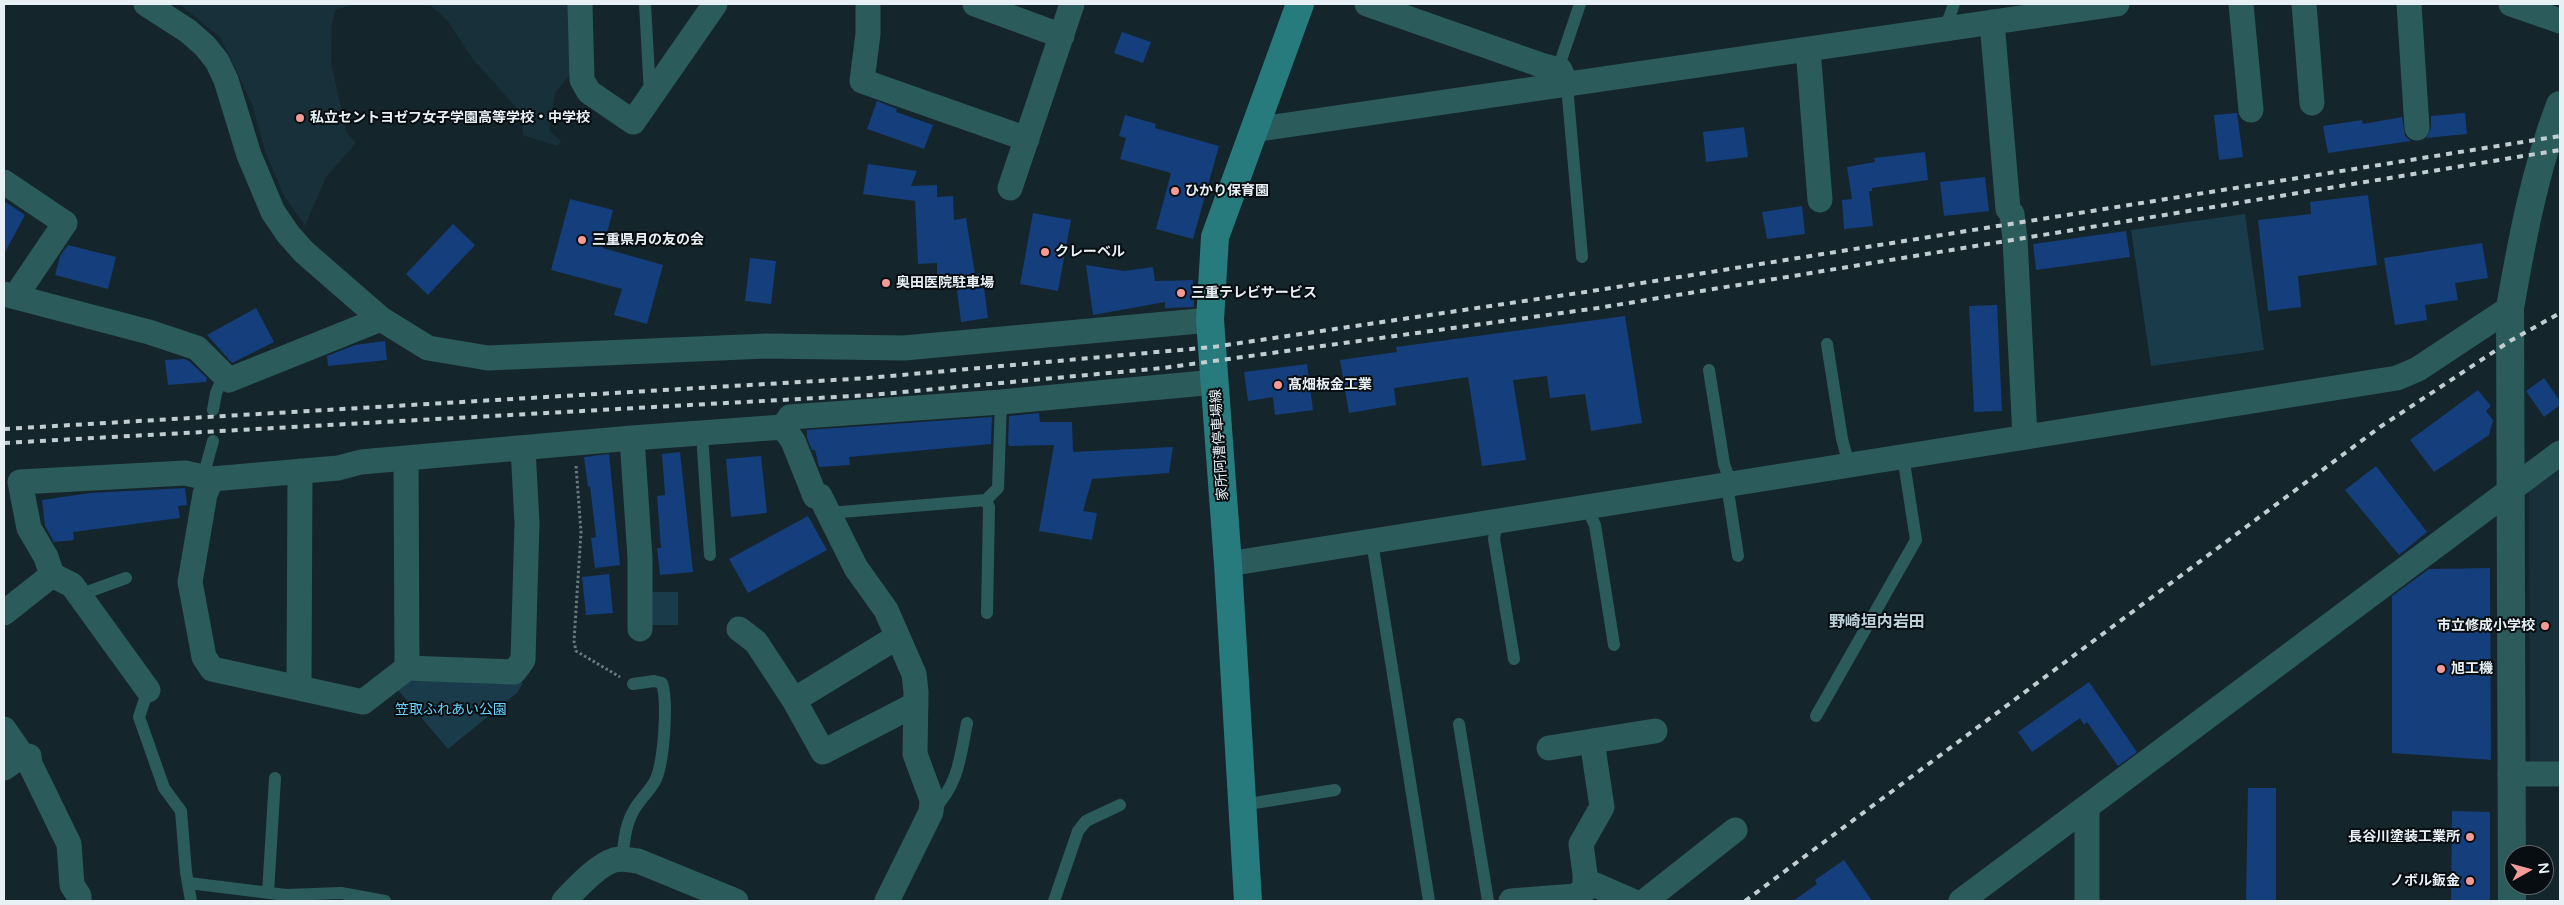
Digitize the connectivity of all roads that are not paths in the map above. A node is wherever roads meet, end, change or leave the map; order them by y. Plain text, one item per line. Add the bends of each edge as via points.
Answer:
1 (146, 4) edge
2 (580, 4) edge
3 (645, 4) edge
4 (715, 4) edge
5 (868, 4) edge
6 (975, 4) edge
7 (1072, 4) edge
8 (1300, 4) edge
9 (1580, 4) edge
10 (1954, 4) edge
11 (2117, 4) edge
12 (2241, 4) edge
13 (2304, 4) edge
14 (2408, 4) edge
15 (2511, 4) edge
16 (1377, 6) edge
17 (2560, 21) edge
18 (1992, 22) junction
19 (1945, 28) junction
20 (1062, 36) junction
21 (1808, 49) junction
22 (1564, 78) junction
23 (650, 97) junction
24 (2312, 102) dead end
25 (2560, 105) edge
26 (2251, 110) dead end
27 (2416, 128) dead end
28 (1252, 130) junction
29 (1027, 140) junction
30 (4, 182) edge
31 (1010, 188) dead end
32 (1820, 200) dead end
33 (1582, 257) dead end
34 (9, 296) edge
35 (2510, 308) junction
36 (381, 319) junction
37 (1210, 320) junction
38 (1827, 344) dead end
39 (1709, 370) dead end
40 (224, 375) junction
41 (1215, 382) junction
42 (1001, 402) junction
43 (213, 410) dead end
44 (783, 427) junction
45 (702, 434) junction
46 (2025, 437) junction
47 (632, 438) junction
48 (213, 441) dead end
49 (523, 448) junction
50 (2560, 453) edge
51 (1903, 456) junction
52 (406, 458) junction
53 (1850, 465) junction
54 (300, 471) junction
55 (207, 478) junction
56 (1729, 485) junction
57 (2509, 489) junction
58 (986, 500) junction
59 (1586, 507) junction
60 (829, 513) junction
61 (1497, 522) junction
62 (1372, 542) junction
63 (710, 555) dead end
64 (1738, 556) dead end
65 (1228, 564) junction
66 (52, 576) junction
67 (126, 578) dead end
68 (79, 595) junction
69 (4, 613) edge
70 (987, 613) dead end
71 (640, 629) dead end
72 (739, 629) dead end
73 (897, 637) junction
74 (1614, 645) dead end
75 (1514, 659) dead end
76 (407, 668) junction
77 (633, 684) road end
78 (299, 688) junction
79 (148, 690) joint
80 (794, 700) junction
81 (916, 704) junction
82 (1816, 716) dead end
83 (967, 723) dead end
84 (1459, 724) dead end
85 (4, 729) edge
86 (1654, 731) dead end
87 (1592, 741) junction
88 (1549, 748) dead end
89 (13, 761) edge
90 (2510, 774) junction
91 (2560, 774) edge
92 (275, 778) dead end
93 (1335, 790) dead end
94 (1120, 805) dead end
95 (1242, 805) junction
96 (2087, 808) junction
97 (931, 812) junction
98 (1735, 830) dead end
99 (622, 859) junction
100 (189, 883) junction
101 (1585, 890) junction
102 (268, 893) junction
103 (79, 901) edge
104 (191, 901) edge
105 (385, 901) edge
106 (564, 901) edge
107 (736, 901) edge
108 (887, 901) edge
109 (1054, 901) edge
110 (1248, 901) edge
111 (1429, 901) edge
112 (1488, 901) edge
113 (1510, 901) edge
114 (1632, 901) edge
115 (1645, 901) edge
116 (1961, 901) edge
117 (2087, 901) edge
118 (2512, 901) edge

1 - 36 street via 188,30 217,62 226,80 248,155 273,212 288,234
2 - 23 street via 582,80 589,92 632,122
3 - 23 lane
4 - 23 street
5 - 29 street via 862,80
6 - 20 street
7 - 20 street
8 - 28 main road, 家所阿漕停車場線
9 - 22 lane via 1561,60
10 - 19 lane
11 - 18 street
12 - 26 street
13 - 24 street
14 - 27 street
15 - 17 street
16 - 22 street via 1541,65
18 - 19 street
18 - 46 street via 2008,210 2012,214 2015,239
19 - 21 street
20 - 29 street
21 - 22 street
21 - 32 street
22 - 28 street
22 - 33 lane
25 - 35 street via 2523,234
28 - 37 main road, 家所阿漕停車場線 via 1216,236
29 - 31 street
30 - 34 street via 64,224
34 - 40 street via 149,332 197,348
35 - 46 street via 2418,369 2397,378
35 - 57 street
36 - 37 street via 428,348 488,358 766,346 904,348
36 - 40 street via 229,380
37 - 41 main road, 家所阿漕停車場線
38 - 53 lane via 1842,439
39 - 56 lane
40 - 43 lane
41 - 42 street
41 - 65 main road, 家所阿漕停車場線
42 - 44 street via 790,417
42 - 58 lane via 998,488
44 - 45 street
44 - 60 street via 793,441 815,496 820,496
45 - 47 street
45 - 63 lane
46 - 51 street
47 - 49 street
47 - 71 street via 640,558
48 - 55 lane
49 - 52 street
49 - 76 street via 527,523 523,660 514,672
50 - 57 street
51 - 53 street
51 - 82 lane via 1916,540
52 - 54 street
52 - 76 street
53 - 56 street
54 - 55 street
54 - 78 street
55 - 66 street via 185,472 20,482 28,528 46,557
55 - 78 street via 190,582 204,657 212,669
56 - 59 street
56 - 64 lane
57 - 90 street
57 - 96 street
58 - 60 lane
58 - 70 lane via 989,507
59 - 61 street
59 - 74 lane via 1595,524
60 - 73 street via 856,568 886,610
61 - 62 street
61 - 75 lane via 1494,539
62 - 65 street
62 - 111 lane
65 - 95 main road, 家所阿漕停車場線
66 - 68 street via 72,585
66 - 69 street
67 - 68 lane
68 - 79 street
72 - 80 street via 756,642
73 - 80 street
73 - 81 street via 914,674
76 - 78 street via 363,702
77 - 99 lane via 662,683 666,696 661,767 655,782 633,811
79 - 100 lane via 138,717 164,788 181,811
80 - 81 street via 822,752
81 - 97 street via 915,754 932,800
83 - 97 lane via 955,780
84 - 112 lane
85 - 89 street
86 - 87 street
87 - 88 street
87 - 101 street via 1602,807 1581,844
89 - 103 street via 29,756 69,844 72,885
90 - 91 street
90 - 118 street
92 - 102 lane
93 - 95 lane
94 - 109 lane via 1086,822 1078,831
95 - 110 main road, 家所阿漕停車場線
96 - 116 street
96 - 117 street
97 - 108 street
98 - 115 street
99 - 106 street via 600,868
99 - 107 street via 638,861
100 - 102 lane
100 - 104 lane
101 - 113 street via 1575,896
101 - 114 street via 1593,884
102 - 105 lane via 286,896 341,893

